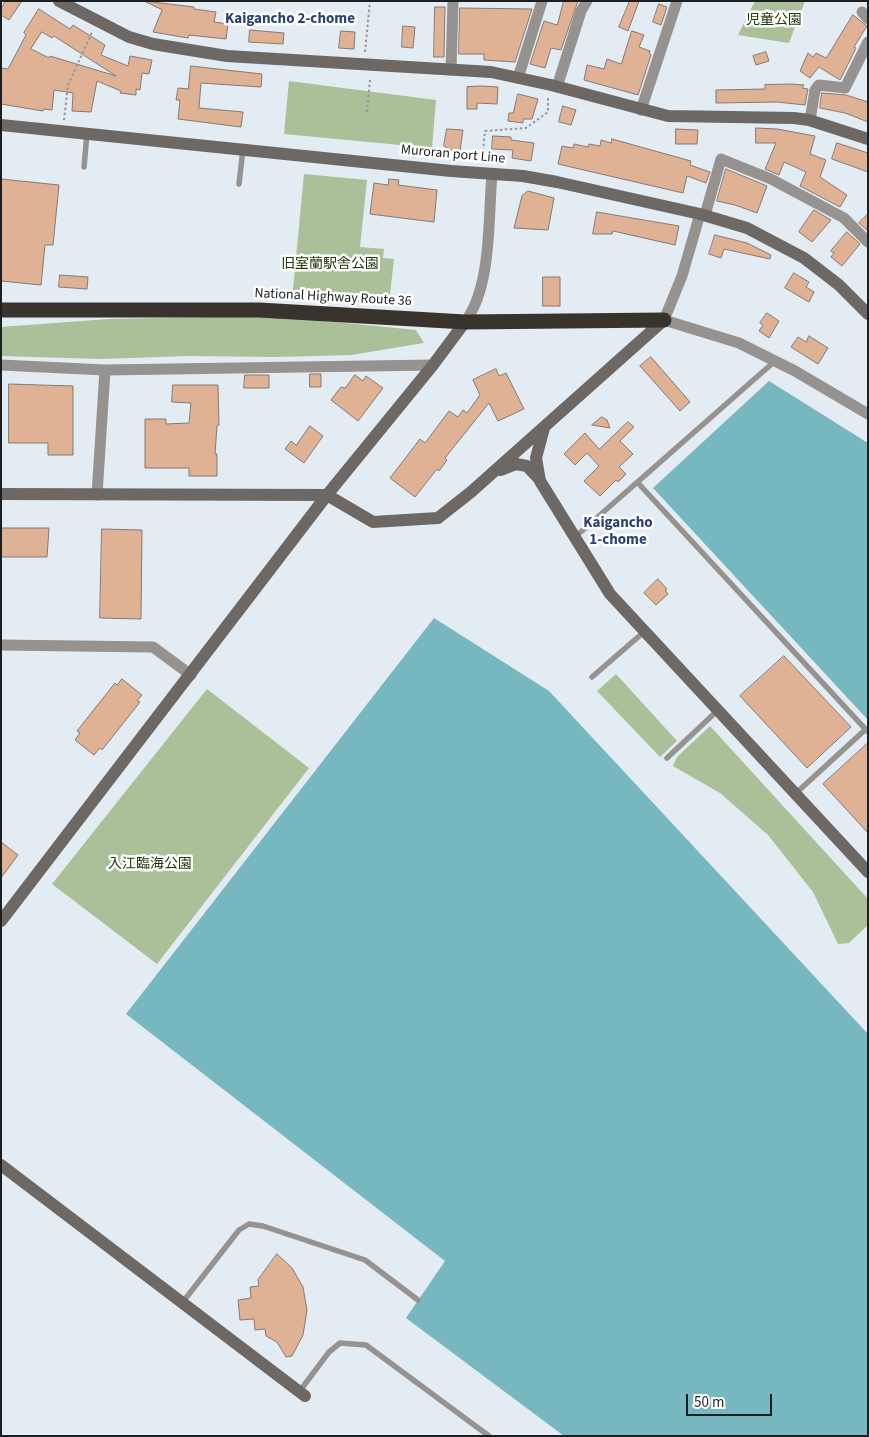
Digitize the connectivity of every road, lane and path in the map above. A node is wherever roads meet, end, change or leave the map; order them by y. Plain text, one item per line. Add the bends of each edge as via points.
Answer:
1 (59, 1) edge
2 (370, 1) edge
3 (454, 1) edge
4 (542, 1) edge
5 (587, 1) edge
6 (677, 1) edge
7 (98, 22) junction
8 (868, 42) edge
9 (365, 52) dead end
10 (452, 70) junction
11 (518, 78) junction
12 (370, 80) dead end
13 (554, 86) junction
14 (641, 110) junction
15 (367, 112) dead end
16 (810, 120) junction
17 (1, 125) edge
18 (63, 131) junction
19 (87, 134) junction
20 (868, 139) edge
21 (243, 149) junction
22 (84, 167) dead end
23 (486, 174) junction
24 (240, 184) dead end
25 (703, 215) junction
26 (868, 242) edge
27 (1, 310) edge
28 (868, 314) edge
29 (664, 320) junction
30 (465, 322) junction
31 (776, 361) junction
32 (1, 365) edge
33 (433, 365) junction
34 (105, 370) junction
35 (868, 414) edge
36 (544, 428) junction
37 (494, 472) junction
38 (540, 481) junction
39 (638, 483) junction
40 (1, 494) edge
41 (97, 495) junction
42 (327, 495) junction
43 (575, 538) junction
44 (645, 631) junction
45 (1, 645) edge
46 (191, 674) junction
47 (592, 678) dead end
48 (718, 710) junction
49 (867, 731) edge
50 (667, 758) dead end
51 (795, 794) junction
52 (867, 871) edge
53 (1, 921) edge
54 (1, 1165) edge
55 (418, 1300) dead end
56 (182, 1303) junction
57 (302, 1394) joint
58 (489, 1436) edge

1 - 7 street
2 - 9 path
3 - 10 street
4 - 11 street
5 - 13 street
6 - 14 street
7 - 10 street via 129,38 227,56
7 - 18 path via 68,85
8 - 16 street via 845,88 819,85
10 - 11 street via 491,72
11 - 13 street
12 - 15 path
13 - 14 street
13 - 23 path via 548,112 526,128 485,131
14 - 16 street via 668,116
16 - 20 street
17 - 18 street, Muroran port Line
18 - 19 street, Muroran port Line
19 - 21 street, Muroran port Line
19 - 22 lane
21 - 23 street, Muroran port Line
21 - 24 lane
23 - 25 street, Muroran port Line via 557,182
23 - 30 street via 482,283 474,310
25 - 26 street via 721,159 771,179 844,218
25 - 28 street, Muroran port Line via 746,228 789,248 821,270
25 - 29 street
27 - 30 highway, National Highway Route 36 via 260,310
29 - 30 highway, National Highway Route 36
29 - 31 street via 739,343
29 - 36 street
30 - 33 street
31 - 35 street
31 - 39 lane
32 - 34 street
33 - 34 street
33 - 42 street
34 - 41 street
36 - 37 street
36 - 38 street via 536,458
37 - 38 street via 516,464 528,466
37 - 42 street via 438,518 373,522
38 - 43 street
39 - 43 lane
39 - 49 lane
40 - 41 street
41 - 42 street
42 - 46 street
43 - 44 street via 610,594
44 - 47 lane
44 - 48 street
45 - 46 street via 153,646
46 - 53 street
48 - 50 lane
48 - 51 street
49 - 51 lane
51 - 52 street
54 - 56 street
55 - 56 lane via 365,1260 249,1224 239,1230
56 - 57 street
57 - 58 lane via 329,1352 340,1343 366,1345

